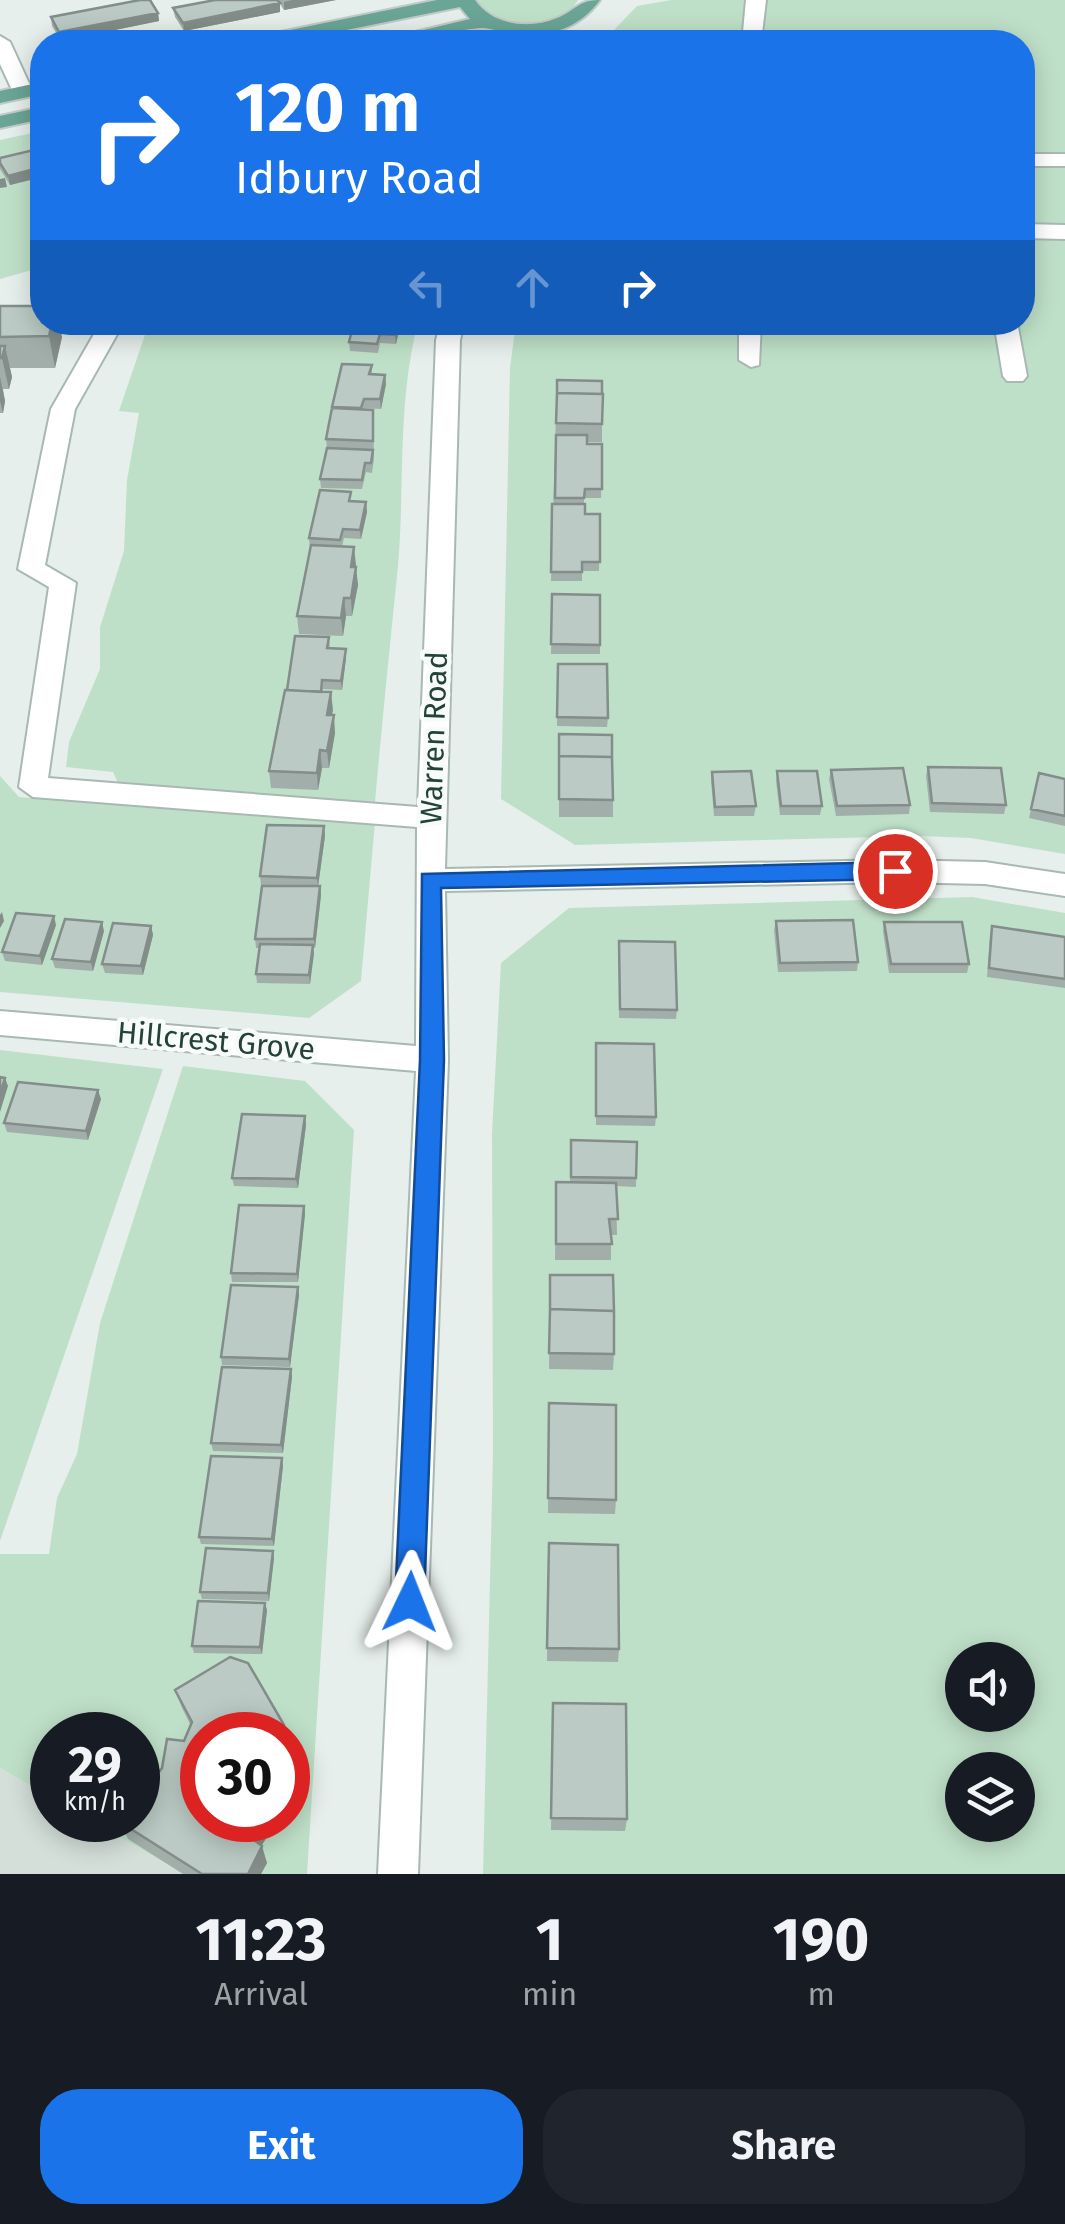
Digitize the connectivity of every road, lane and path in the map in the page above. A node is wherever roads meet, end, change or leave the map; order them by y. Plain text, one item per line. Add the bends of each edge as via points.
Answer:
1 (465, 0) edge
2 (591, 0) edge
3 (756, 0) edge
4 (487, 21) junction
5 (319, 30) edge
6 (442, 30) edge
7 (517, 30) edge
8 (546, 30) edge
9 (753, 30) edge
10 (0, 42) edge
11 (30, 86) edge
12 (30, 91) edge
13 (0, 97) edge
14 (30, 116) edge
15 (0, 122) edge
16 (1035, 160) edge
17 (1065, 160) edge
18 (1035, 231) edge
19 (1065, 232) edge
20 (106, 335) edge
21 (449, 335) edge
22 (750, 335) edge
23 (1008, 335) edge
24 (751, 360) dead end
25 (1016, 376) dead end
26 (432, 818) junction
27 (430, 880) junction
28 (1065, 885) edge
29 (0, 1022) edge
30 (432, 1060) junction
31 (398, 1874) edge

1 - 4 main road
1 - 5 main road
2 - 8 main road
3 - 9 street
4 - 6 main road
4 - 7 main road
10 - 11 street
12 - 13 main road
14 - 15 main road
16 - 17 street
18 - 19 street
20 - 26 street via 63,409 30,569 62,583 32,787
21 - 26 street, Warren Road
22 - 24 street
23 - 25 street
26 - 27 street, Warren Road
27 - 28 street via 895,871 985,872
27 - 30 street, Warren Road
29 - 30 street, Hillcrest Grove
30 - 31 street, Warren Road

